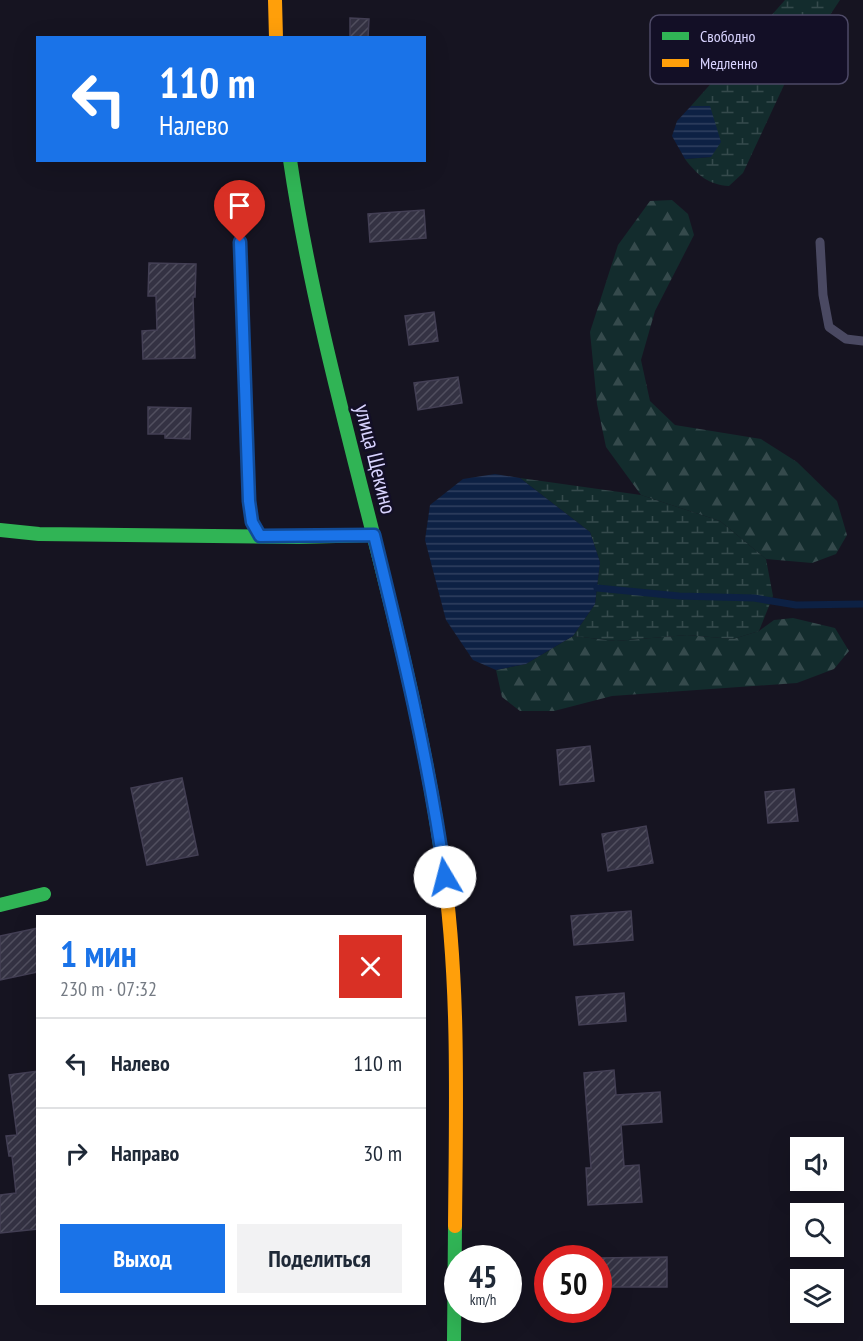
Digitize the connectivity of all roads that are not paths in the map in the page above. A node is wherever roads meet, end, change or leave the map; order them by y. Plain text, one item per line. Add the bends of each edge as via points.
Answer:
1 (274, 0) edge
2 (276, 36) edge
3 (290, 162) edge
4 (240, 242) dead end
5 (820, 242) dead end
6 (863, 341) edge
7 (0, 530) edge
8 (374, 535) junction
9 (260, 536) junction
10 (44, 894) dead end
11 (0, 905) edge
12 (454, 1341) edge

1 - 2 main road
3 - 8 main road, улица Щекино via 323,333
4 - 9 lane via 249,501 252,522
5 - 6 lane via 829,327 846,339
7 - 9 main road via 39,534
8 - 9 main road
8 - 12 main road, улица Щекино via 411,685 433,793 448,898 457,1033
10 - 11 main road

